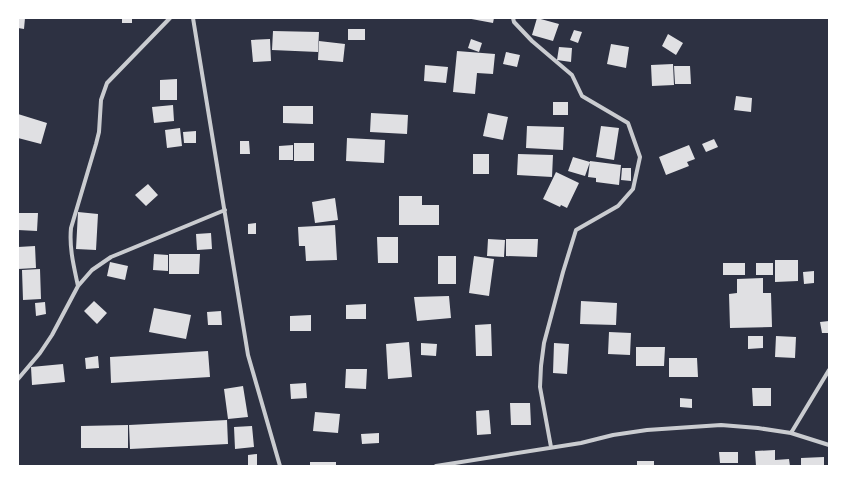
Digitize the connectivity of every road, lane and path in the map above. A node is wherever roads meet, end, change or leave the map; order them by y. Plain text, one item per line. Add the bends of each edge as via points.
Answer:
1 (170, 18) edge
2 (193, 18) edge
3 (513, 18) edge
4 (225, 210) junction
5 (78, 286) junction
6 (829, 370) edge
7 (18, 379) edge
8 (791, 433) junction
9 (829, 445) edge
10 (551, 447) junction
11 (280, 466) edge
12 (436, 466) edge

1 - 5 street via 107,83 101,100 99,132 70,228 71,256
2 - 4 street
3 - 10 street via 532,41 572,75 582,96 628,123 640,157 633,189 618,206 576,230 563,272 544,343 541,366 540,386
4 - 5 street via 111,257 92,270
4 - 11 street via 248,355
5 - 7 street via 52,335
6 - 8 street
8 - 9 street
8 - 10 street via 721,425 647,430
10 - 12 street

